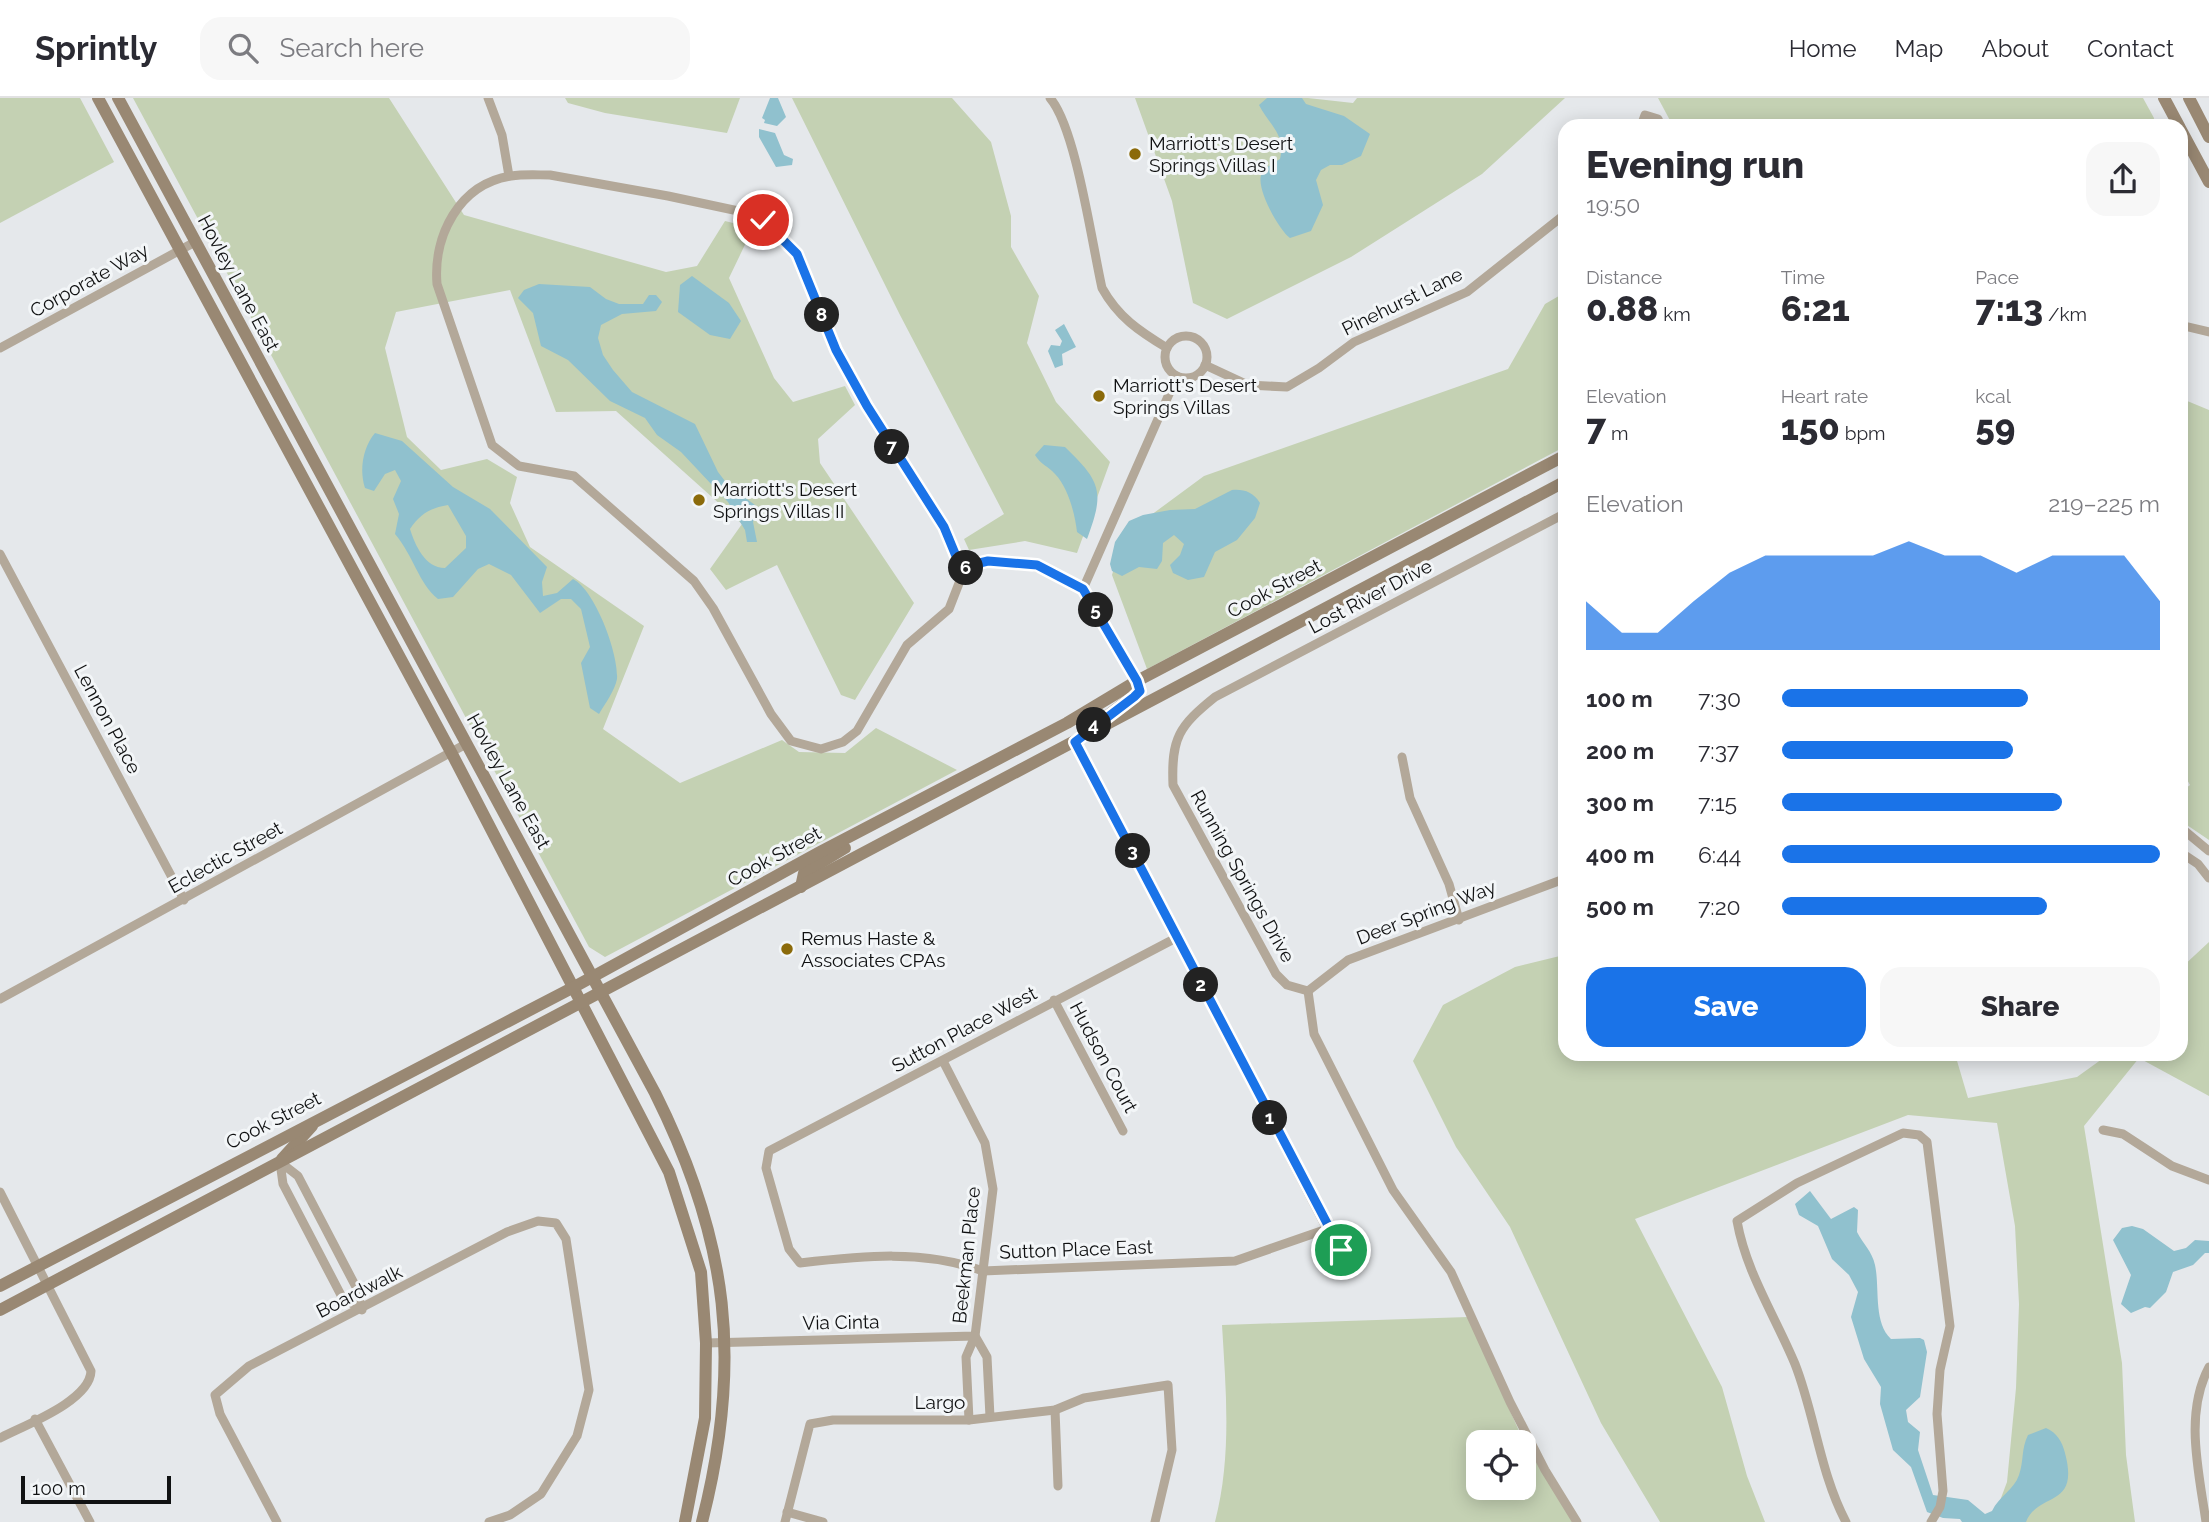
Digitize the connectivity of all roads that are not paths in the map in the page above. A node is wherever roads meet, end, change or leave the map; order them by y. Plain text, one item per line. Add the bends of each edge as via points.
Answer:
1 (99, 98) edge
2 (488, 98) edge
3 (1050, 98) edge
4 (2164, 98) edge
5 (2189, 98) edge
6 (120, 101) edge
7 (2175, 119) edge
8 (2208, 130) edge
9 (2188, 132) edge
10 (2188, 144) edge
11 (509, 176) junction
12 (2209, 181) edge
13 (1558, 220) edge
14 (195, 242) junction
15 (180, 250) junction
16 (2188, 327) edge
17 (2209, 332) edge
18 (0, 348) edge
19 (1167, 348) junction
20 (1205, 365) junction
21 (1177, 376) junction
22 (283, 441) junction
23 (1558, 459) edge
24 (1558, 485) edge
25 (331, 496) junction
26 (1558, 517) edge
27 (0, 554) edge
28 (963, 573) junction
29 (1083, 589) junction
30 (395, 648) junction
31 (1137, 681) junction
32 (438, 691) junction
33 (1194, 714) joint
34 (1075, 742) junction
35 (466, 744) junction
36 (451, 752) junction
37 (1402, 758) dead end
38 (918, 801) junction
39 (2188, 834) edge
40 (2209, 851) edge
41 (2188, 857) edge
42 (2209, 878) edge
43 (1558, 881) edge
44 (801, 887) junction
45 (184, 900) junction
46 (1459, 920) junction
47 (1177, 938) junction
48 (593, 976) junction
49 (574, 987) junction
50 (1308, 991) junction
51 (602, 994) junction
52 (0, 999) edge
53 (1054, 1000) junction
54 (583, 1004) junction
55 (943, 1061) junction
56 (323, 1116) junction
57 (2103, 1130) dead end
58 (1123, 1131) dead end
59 (280, 1162) junction
60 (766, 1168) joint
61 (2209, 1180) edge
62 (0, 1192) edge
63 (1327, 1229) junction
64 (1341, 1250) dead end
65 (39, 1265) junction
66 (983, 1270) junction
67 (49, 1284) junction
68 (0, 1286) edge
69 (0, 1310) edge
70 (362, 1310) junction
71 (975, 1336) junction
72 (706, 1343) junction
73 (727, 1343) junction
74 (2209, 1367) edge
75 (1055, 1410) junction
76 (990, 1417) junction
77 (35, 1419) junction
78 (969, 1420) junction
79 (0, 1438) edge
80 (1059, 1486) dead end
81 (786, 1517) edge
82 (1932, 1520) edge
83 (90, 1522) edge
84 (277, 1522) edge
85 (489, 1522) edge
86 (685, 1522) edge
87 (702, 1522) edge
88 (823, 1522) edge
89 (1155, 1522) edge
90 (1577, 1522) edge
91 (1846, 1522) edge
92 (2206, 1522) edge

1 - 15 main road, Hovley Lane East
2 - 11 street via 502,135
3 - 19 street via 1069,134 1102,288 1114,310 1132,327
4 - 7 main road
5 - 8 main road
6 - 14 main road, Hovley Lane East
8 - 9 main road
10 - 12 main road
11 - 28 street via 550,175 668,196 763,220 797,254 836,350 944,527
11 - 28 street via 476,191 457,207 441,236 435,260 437,284 492,445 519,466 574,476 694,581 771,714 791,740 821,749 843,742 857,731 907,645 949,609
13 - 20 street, Pinehurst Lane via 1467,292 1354,342 1287,387 1248,384
14 - 15 street, Corporate Way
14 - 25 main road, Hovley Lane East
15 - 18 street, Corporate Way
15 - 22 main road, Hovley Lane East
16 - 17 street
19 - 20 street via 1181,336 1194,338 1204,346
19 - 21 street via 1166,361
20 - 21 street via 1197,375
21 - 29 street
22 - 25 main road via 295,445
22 - 30 main road, Hovley Lane East
23 - 31 main road, Cook Street
24 - 34 main road, Cook Street
25 - 32 main road, Hovley Lane East
26 - 33 street, Lost River Drive via 1215,697
27 - 45 street, Lennon Place
28 - 29 street via 967,566 988,561 1037,565
29 - 31 street
30 - 32 main road via 404,650
30 - 36 main road, Hovley Lane East
31 - 34 main road via 1140,691 1134,697
31 - 38 main road, Cook Street
32 - 35 main road, Hovley Lane East
33 - 50 street, Running Springs Drive via 1180,730 1172,752 1173,785 1276,974 1287,985
34 - 44 main road, Cook Street
34 - 47 street
35 - 36 street, Eclectic Street
35 - 48 main road, Hovley Lane East
36 - 45 street, Eclectic Street
36 - 49 main road, Hovley Lane East
37 - 46 street via 1410,799 1449,884
38 - 44 main road via 887,825 804,873
38 - 48 main road, Cook Street
39 - 40 street
41 - 42 street
43 - 46 street, Deer Spring Way
44 - 51 main road, Cook Street
45 - 52 street, Eclectic Street
46 - 50 street, Deer Spring Way via 1348,960
47 - 53 street, Sutton Place West
47 - 63 street
48 - 49 main road, Cook Street
48 - 51 main road, Hovley Lane East
49 - 54 main road, Hovley Lane East
49 - 56 main road, Cook Street
50 - 90 street via 1314,1034 1380,1166 1451,1272 1510,1402
51 - 54 main road, Cook Street
51 - 73 main road, Hovley Lane East via 666,1114 694,1179 712,1244
53 - 55 street, Sutton Place West
53 - 58 street, Hudson Court
54 - 59 main road, Cook Street
54 - 72 main road, Hovley Lane East via 669,1172 701,1272
55 - 60 street, Sutton Place West via 769,1151
55 - 66 street, Beekman Place via 985,1143 993,1189
56 - 59 main road
56 - 65 main road, Cook Street
57 - 61 street via 2123,1134 2172,1166
59 - 67 main road, Cook Street
59 - 70 street via 298,1176 356,1286
59 - 70 street via 283,1184 342,1297
60 - 66 street, Sutton Place East via 789,1249 800,1263 913,1255 955,1260
62 - 65 street
63 - 64 street
63 - 66 street, Sutton Place East via 1235,1261
65 - 67 street
65 - 68 main road, Cook Street
66 - 71 street, Beekman Place
67 - 69 main road, Cook Street
67 - 77 street via 89,1362 91,1381 78,1396
70 - 84 street, Boardwalk via 249,1366 215,1395 220,1414
70 - 85 street, Boardwalk via 507,1232 538,1221 556,1223 566,1239 589,1390 577,1436 541,1494 510,1515
71 - 73 street, Via Cinta
71 - 76 street, Beekman Place via 987,1357
71 - 78 street, Beekman Place via 966,1357
72 - 73 street, Via Cinta
72 - 86 main road, Hovley Lane East via 705,1418
73 - 87 main road, Hovley Lane East via 720,1442
74 - 92 street via 2198,1398 2195,1428
75 - 76 street, Largo
75 - 80 street
75 - 89 street, Largo via 1084,1398 1168,1385 1172,1450
76 - 78 street, Largo
77 - 79 street
77 - 83 street
78 - 81 street, Largo via 810,1424
81 - 88 street
82 - 91 street via 1943,1491 1937,1414 1950,1326 1927,1142 1919,1135 1903,1133 1797,1183 1737,1221 1742,1247 1796,1366

